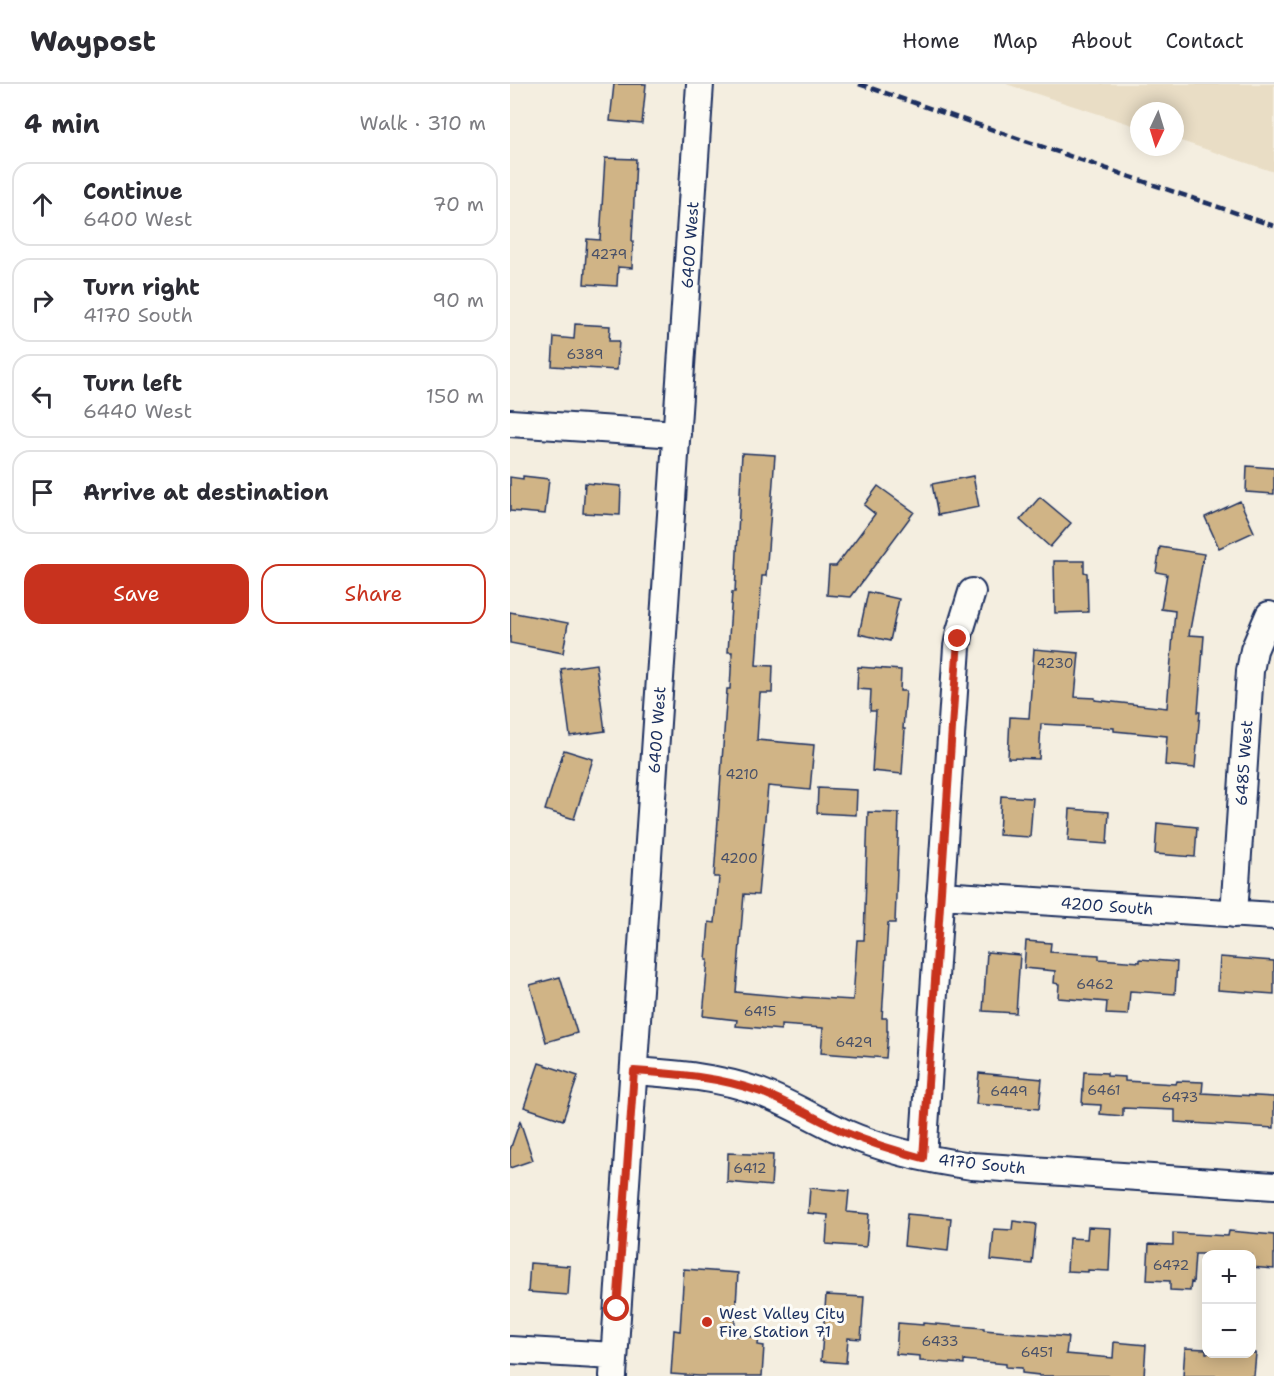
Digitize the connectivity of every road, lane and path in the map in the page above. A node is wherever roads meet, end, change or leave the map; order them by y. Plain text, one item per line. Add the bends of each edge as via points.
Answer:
1 (700, 84) edge
2 (510, 423) edge
3 (677, 434) junction
4 (972, 592) dead end
5 (1269, 615) dead end
6 (940, 895) junction
7 (1234, 914) junction
8 (1274, 916) edge
9 (634, 1071) junction
10 (923, 1158) junction
11 (1274, 1186) edge
12 (510, 1350) edge
13 (614, 1366) edge

1 - 3 street, 6400 West
2 - 3 street
3 - 9 street, 6400 West
4 - 6 street via 957,647
5 - 7 street, 6485 West via 1250,671
6 - 7 street, 4200 South
6 - 10 street
7 - 8 street, 4200 South
9 - 10 street, 4170 South via 694,1076 740,1086 867,1142
9 - 13 street, 6400 West
10 - 11 street, 4170 South via 972,1166
12 - 13 street

